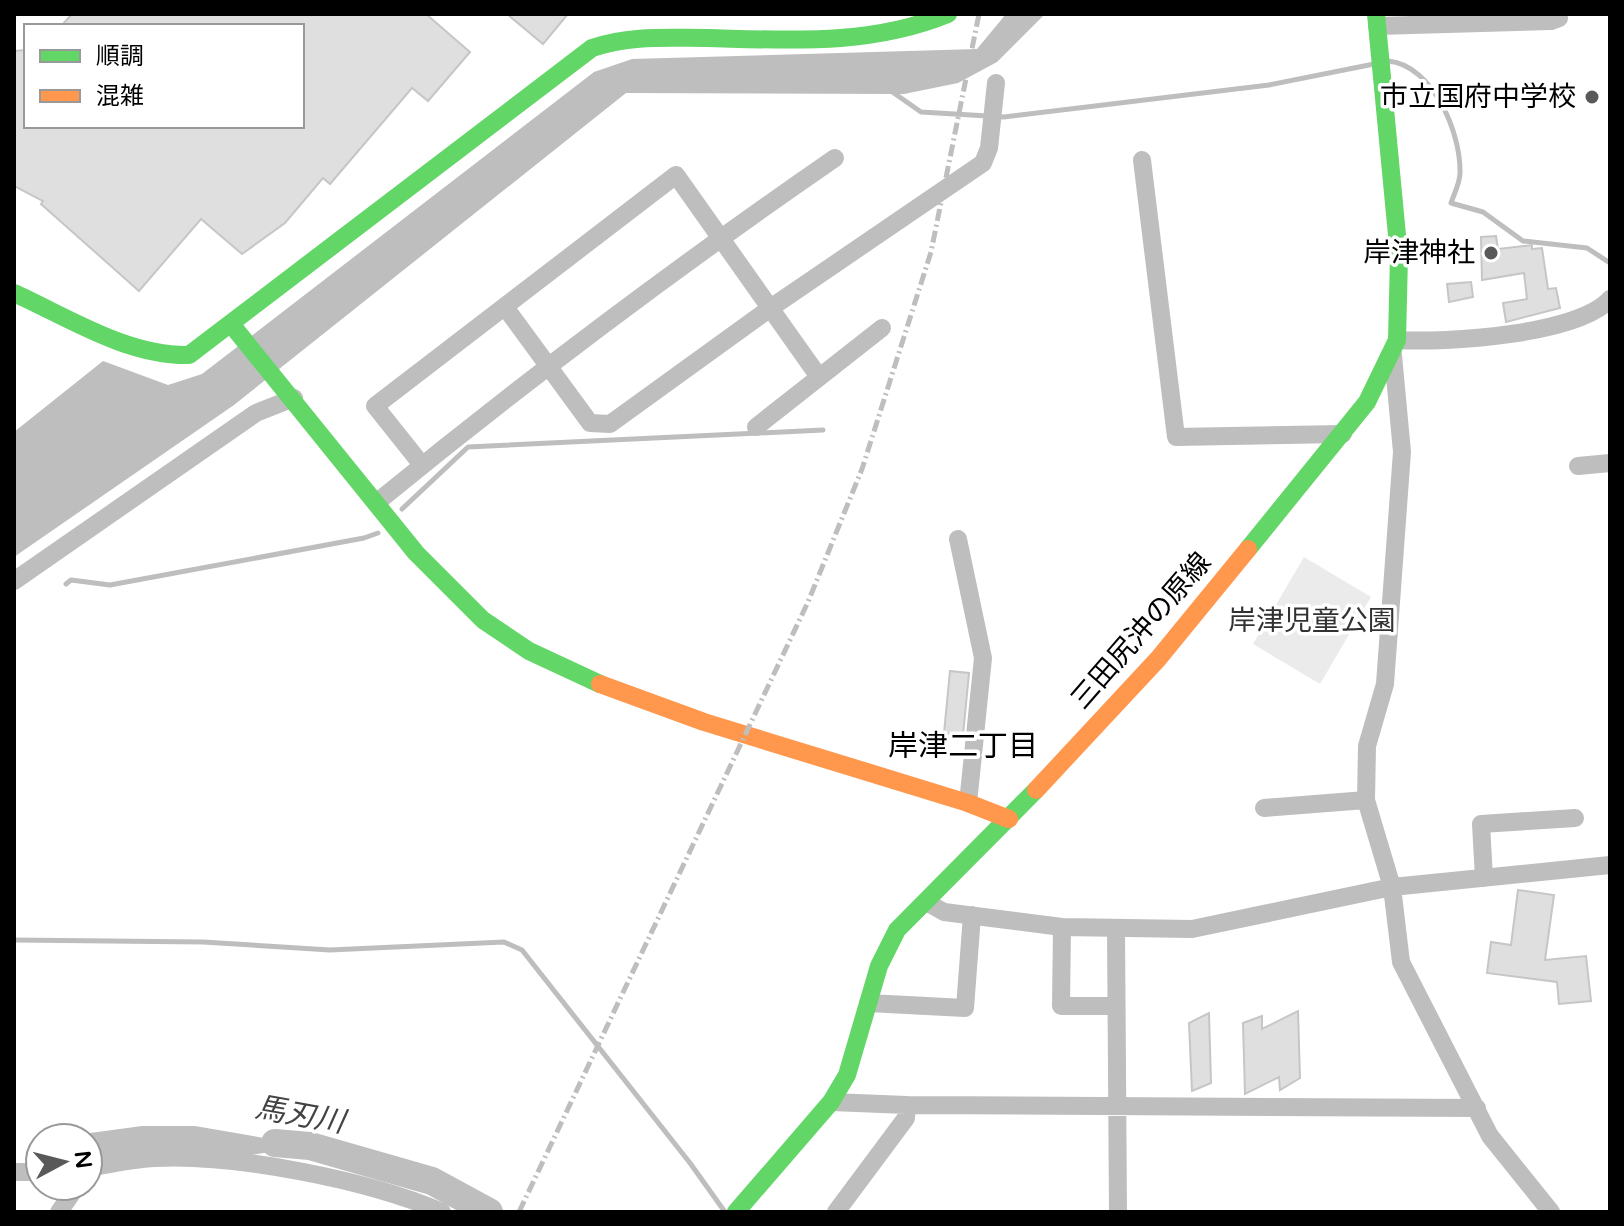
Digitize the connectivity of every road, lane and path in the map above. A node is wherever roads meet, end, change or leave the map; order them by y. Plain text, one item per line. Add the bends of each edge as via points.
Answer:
1 (948, 14) edge
2 (1558, 14) edge
3 (1377, 20) edge
4 (996, 83) dead end
5 (835, 158) dead end
6 (1142, 160) dead end
7 (719, 238) junction
8 (14, 293) edge
9 (505, 307) junction
10 (769, 309) junction
11 (1608, 309) edge
12 (882, 328) dead end
13 (236, 330) junction
14 (1395, 347) junction
15 (546, 366) junction
16 (819, 377) junction
17 (291, 394) junction
18 (756, 427) dead end
19 (1343, 434) junction
20 (1610, 463) edge
21 (422, 465) junction
22 (1578, 466) dead end
23 (376, 503) junction
24 (958, 539) dead end
25 (14, 581) edge
26 (1366, 800) junction
27 (968, 803) junction
28 (1264, 808) dead end
29 (1575, 818) dead end
30 (1009, 819) junction
31 (1610, 865) edge
32 (1484, 878) junction
33 (1392, 887) junction
34 (928, 903) junction
35 (972, 915) junction
36 (1062, 927) junction
37 (1116, 929) junction
38 (868, 1003) junction
39 (1116, 1006) junction
40 (831, 1102) junction
41 (907, 1105) junction
42 (1117, 1106) junction
43 (1477, 1108) junction
44 (104, 1166) edge
45 (442, 1212) edge
46 (736, 1212) edge
47 (836, 1212) edge
48 (1118, 1212) edge
49 (1551, 1212) edge

1 - 13 street via 894,33 646,38 602,44 529,95
2 - 3 street via 1551,21
3 - 14 street, 三田尻沖の原線 via 1399,256
4 - 10 street via 983,163
5 - 7 street
6 - 19 street via 1176,437
7 - 9 street via 676,175
7 - 10 street
7 - 15 street
8 - 13 street via 151,354 189,355
9 - 15 street
9 - 21 street via 375,406
10 - 15 street via 610,424 590,423
10 - 16 street
11 - 14 street via 1541,328
12 - 16 street
13 - 17 street
14 - 19 street, 三田尻沖の原線 via 1367,402
14 - 26 street via 1402,452 1385,684 1367,746
15 - 21 street
16 - 18 street
17 - 23 street
17 - 25 street
19 - 30 street, 三田尻沖の原線 via 1158,659
20 - 22 street
21 - 23 street
23 - 27 street via 416,553 483,620 577,676 704,722
24 - 27 street via 983,658
26 - 28 street
26 - 33 street
27 - 30 street
29 - 32 street via 1481,824
30 - 34 street, 三田尻沖の原線
31 - 32 street
32 - 33 street
33 - 37 street via 1192,929
33 - 43 street via 1401,962
34 - 35 street via 944,912
34 - 38 street, 三田尻沖の原線 via 897,930
35 - 36 street
35 - 38 street via 965,1008
36 - 37 street
36 - 39 street via 1061,1006
37 - 39 street
38 - 40 street, 三田尻沖の原線 via 847,1075
39 - 42 street
40 - 41 street
40 - 46 street, 三田尻沖の原線
41 - 42 street
41 - 47 street via 906,1118
42 - 43 street
42 - 48 street
43 - 49 street via 1490,1136
44 - 45 street via 179,1158 258,1166 346,1181

